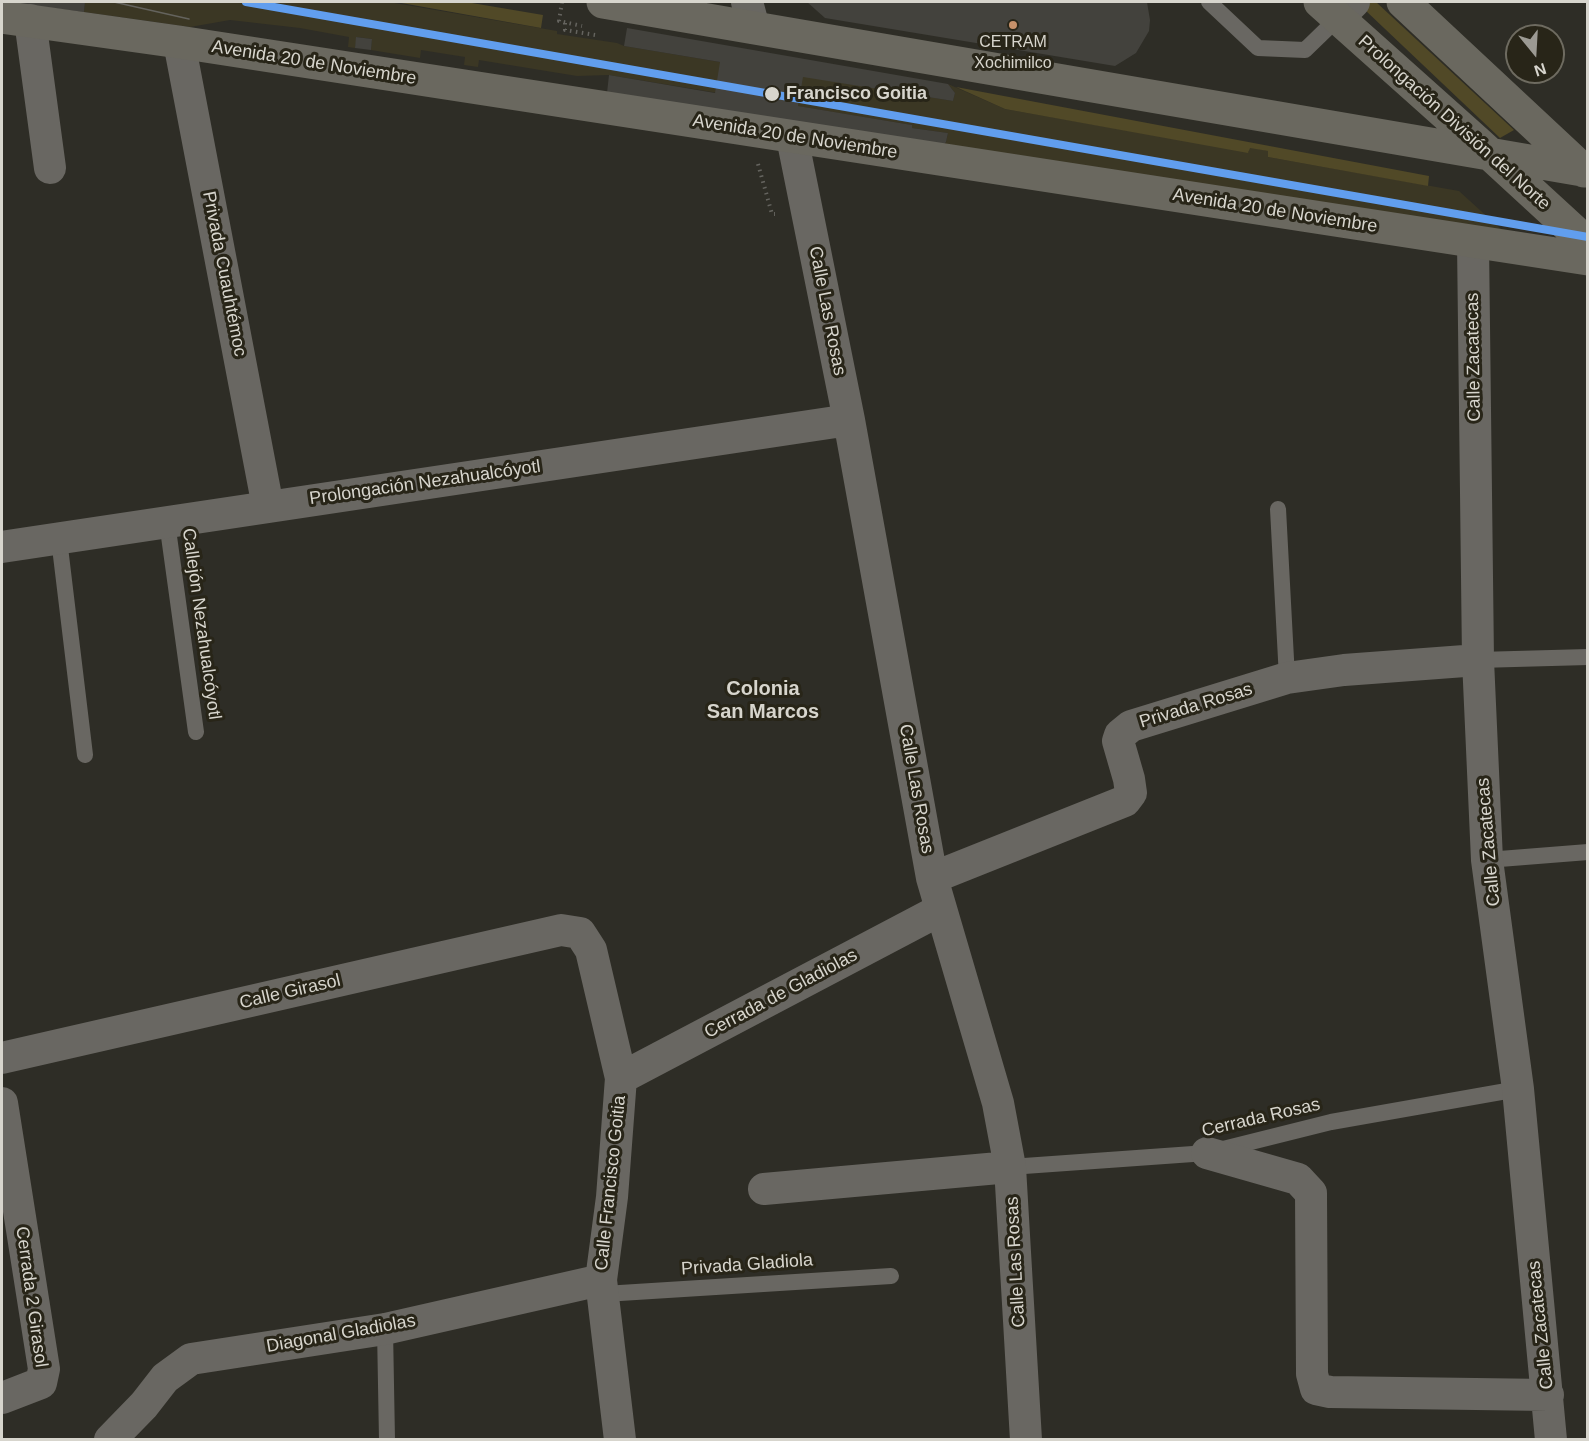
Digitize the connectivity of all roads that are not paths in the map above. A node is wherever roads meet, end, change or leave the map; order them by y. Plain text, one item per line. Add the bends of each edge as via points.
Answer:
1 (603, 2) edge
2 (1209, 2) edge
3 (1403, 2) edge
4 (1337, 7) edge
5 (750, 15) edge
6 (16, 18) edge
7 (179, 42) junction
8 (792, 137) junction
9 (1489, 153) junction
10 (50, 168) dead end
11 (1586, 172) edge
12 (1473, 242) junction
13 (1587, 244) edge
14 (1587, 259) edge
15 (849, 420) junction
16 (268, 507) junction
17 (1278, 509) dead end
18 (167, 522) junction
19 (59, 539) junction
20 (2, 547) edge
21 (1587, 657) edge
22 (1478, 660) junction
23 (1287, 678) junction
24 (196, 732) dead end
25 (86, 755) dead end
26 (1587, 852) edge
27 (1487, 860) junction
28 (932, 878) junction
29 (940, 910) junction
30 (580, 933) joint
31 (2, 1058) edge
32 (621, 1078) junction
33 (1518, 1089) junction
34 (2, 1104) edge
35 (1208, 1153) junction
36 (1010, 1167) junction
37 (764, 1190) dead end
38 (891, 1276) dead end
39 (603, 1287) junction
40 (385, 1329) junction
41 (1548, 1395) junction
42 (2, 1398) edge
43 (110, 1440) edge
44 (387, 1440) edge
45 (620, 1440) edge
46 (1026, 1440) edge
47 (1551, 1440) edge

1 - 5 main road
2 - 4 lane via 1258,48 1305,50
3 - 11 main road
4 - 9 main road, Prolongación División del Norte
5 - 9 main road
6 - 7 main road, Avenida 20 de Noviembre
6 - 10 street
7 - 8 main road, Avenida 20 de Noviembre
7 - 16 street, Privada Cuauhtémoc
8 - 12 main road, Avenida 20 de Noviembre
8 - 15 street, Calle Las Rosas
9 - 11 main road
9 - 13 main road, Prolongación División del Norte
12 - 14 main road, Avenida 20 de Noviembre
12 - 22 street, Calle Zacatecas
15 - 16 street, Prolongación Nezahualcóyotl
15 - 28 street, Calle Las Rosas
16 - 18 street, Prolongación Nezahualcóyotl
17 - 23 lane
18 - 19 street, Prolongación Nezahualcóyotl
18 - 24 lane, Callejón Nezahualcóyotl
19 - 20 street, Prolongación Nezahualcóyotl
19 - 25 lane
21 - 22 lane
22 - 23 street, Privada Rosas
22 - 27 street, Calle Zacatecas
23 - 28 street, Privada Rosas via 1131,726 1118,741 1131,793 1125,801
26 - 27 lane
27 - 33 street, Calle Zacatecas
28 - 29 street, Calle Las Rosas
29 - 32 street, Cerrada de Gladiolas
29 - 36 street, Calle Las Rosas via 998,1103
30 - 31 street, Calle Girasol via 561,930
30 - 32 street, Calle Francisco Goitia via 591,950
32 - 39 street, Calle Francisco Goitia
33 - 35 lane, Cerrada Rosas via 1330,1122
33 - 41 street, Calle Zacatecas
34 - 42 street, Cerrada 2 Girasol via 44,1369 41,1383
35 - 36 lane, Cerrada Rosas
35 - 41 street via 1299,1179 1311,1193 1312,1374 1316,1389
36 - 37 street
36 - 46 street, Calle Las Rosas
38 - 39 lane, Privada Gladiola
39 - 40 street, Diagonal Gladiolas
39 - 45 street, Calle Francisco Goitia
40 - 43 street, Diagonal Gladiolas via 191,1359 165,1378
40 - 44 lane
41 - 47 street, Calle Zacatecas

